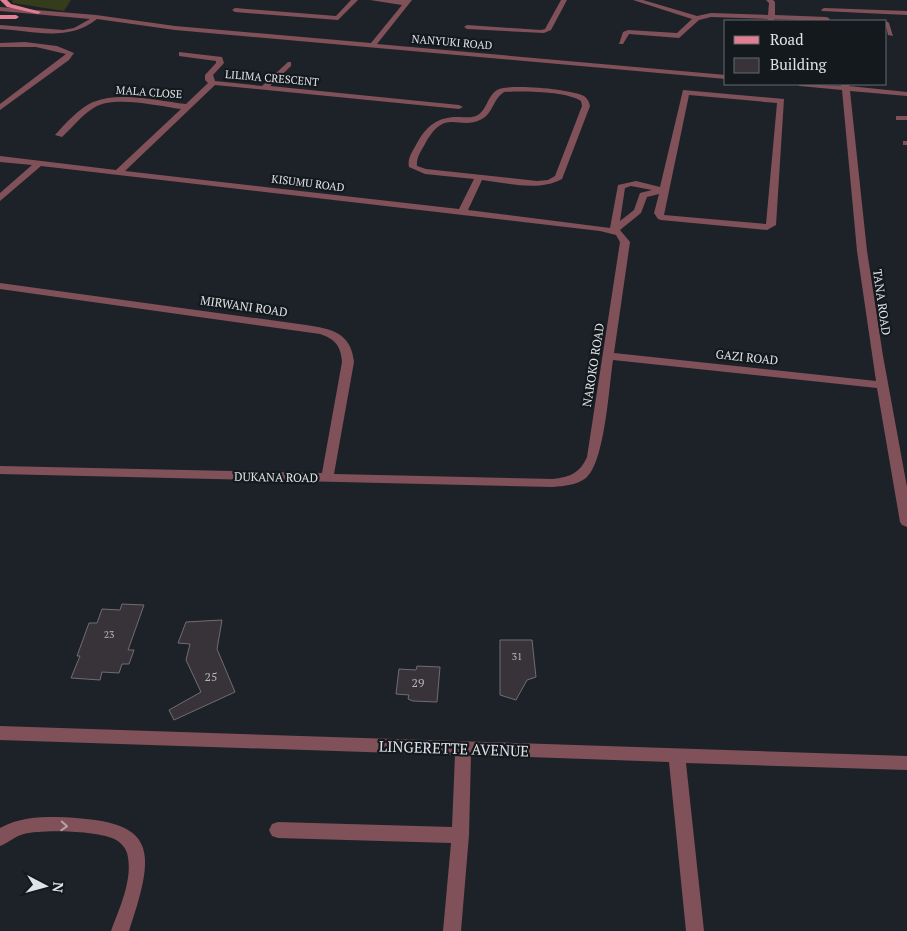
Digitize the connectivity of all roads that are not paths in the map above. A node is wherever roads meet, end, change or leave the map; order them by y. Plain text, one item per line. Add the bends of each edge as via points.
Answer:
1 (3, 0) edge
2 (355, 0) edge
3 (373, 0) edge
4 (564, 0) edge
5 (636, 0) edge
6 (769, 0) edge
7 (822, 0) edge
8 (383, 1) edge
9 (407, 2) edge
10 (0, 9) edge
11 (235, 10) dead end
12 (824, 10) junction
13 (38, 12) junction
14 (881, 12) junction
15 (907, 13) edge
16 (0, 16) edge
17 (16, 17) joint
18 (698, 18) junction
19 (771, 19) edge
20 (94, 20) junction
21 (828, 20) edge
22 (885, 20) edge
23 (887, 24) edge
24 (0, 27) edge
25 (468, 27) dead end
26 (891, 34) dead end
27 (621, 43) dead end
28 (0, 46) edge
29 (372, 46) junction
30 (182, 54) dead end
31 (288, 64) dead end
32 (724, 77) edge
33 (213, 83) junction
34 (823, 85) edge
35 (846, 86) edge
36 (264, 88) junction
37 (907, 94) edge
38 (188, 106) junction
39 (458, 107) dead end
40 (0, 108) edge
41 (59, 135) dead end
42 (0, 159) edge
43 (39, 164) junction
44 (119, 172) junction
45 (479, 178) junction
46 (664, 191) junction
47 (0, 198) edge
48 (462, 212) junction
49 (616, 213) junction
50 (634, 214) junction
51 (614, 231) junction
52 (0, 286) edge
53 (608, 356) junction
54 (882, 385) junction
55 (0, 470) edge
56 (327, 478) junction
57 (553, 483) joint
58 (907, 520) edge
59 (0, 733) edge
60 (463, 748) junction
61 (677, 756) junction
62 (907, 763) edge
63 (278, 830) dead end
64 (460, 835) junction
65 (0, 838) edge
66 (120, 931) edge
67 (452, 931) edge
68 (694, 931) edge

1 - 13 main road via 9,6
2 - 11 street via 338,18
3 - 8 street
4 - 25 street via 548,30 542,32
5 - 18 street
6 - 19 street via 772,2
7 - 12 street
8 - 9 street
9 - 29 street
10 - 13 street, NANYUKI ROAD
12 - 14 street
12 - 21 street
13 - 20 street, NANYUKI ROAD
14 - 15 street
14 - 22 street
16 - 17 main road
17 - 20 street, NANYUKI ROAD
18 - 19 street via 711,15
18 - 27 street via 678,36 628,32
19 - 21 street
20 - 24 street via 81,29 66,32
20 - 29 street, NANYUKI ROAD
23 - 26 street
28 - 40 street via 60,48 70,53
29 - 32 street, NANYUKI ROAD
30 - 33 street via 220,60 209,75
31 - 36 street
33 - 36 street, LILIMA CRESCENT
33 - 38 street, LILIMA CRESCENT
34 - 35 street
35 - 37 street
35 - 54 street, TANA ROAD via 862,251
36 - 39 street, LILIMA CRESCENT
38 - 41 street, MALA CLOSE via 104,101 94,104
38 - 44 street, LILIMA CRESCENT
42 - 43 street, KISUMU ROAD
43 - 44 street, KISUMU ROAD
43 - 47 street
44 - 48 street, KISUMU ROAD
45 - 45 street via 537,184 555,180 573,141 585,101 568,95 507,90 496,93 480,117 436,123 412,160 412,167 425,172
45 - 48 street
46 - 46 street via 686,92 781,102 771,225 761,228 661,217
46 - 49 street via 641,184 626,184 621,188
46 - 50 street via 643,195
48 - 51 street, KISUMU ROAD
49 - 50 street
49 - 51 street
50 - 51 street
51 - 53 street, NAROKO ROAD via 624,239 625,248
52 - 56 street, MIRWANI ROAD via 306,328 337,337 348,350 348,362
53 - 54 street, GAZI ROAD
53 - 57 street, NAROKO ROAD via 590,466 579,478
54 - 58 street, TANA ROAD
55 - 56 street, DUKANA ROAD
56 - 57 street, DUKANA ROAD
59 - 60 street, LINGERETTE AVENUE
60 - 61 street, LINGERETTE AVENUE
60 - 64 street
61 - 62 street, LINGERETTE AVENUE
61 - 68 street
63 - 64 street
64 - 67 street
65 -> 66 street via 16,828 36,824 99,827 116,831 128,839 137,855 137,870

